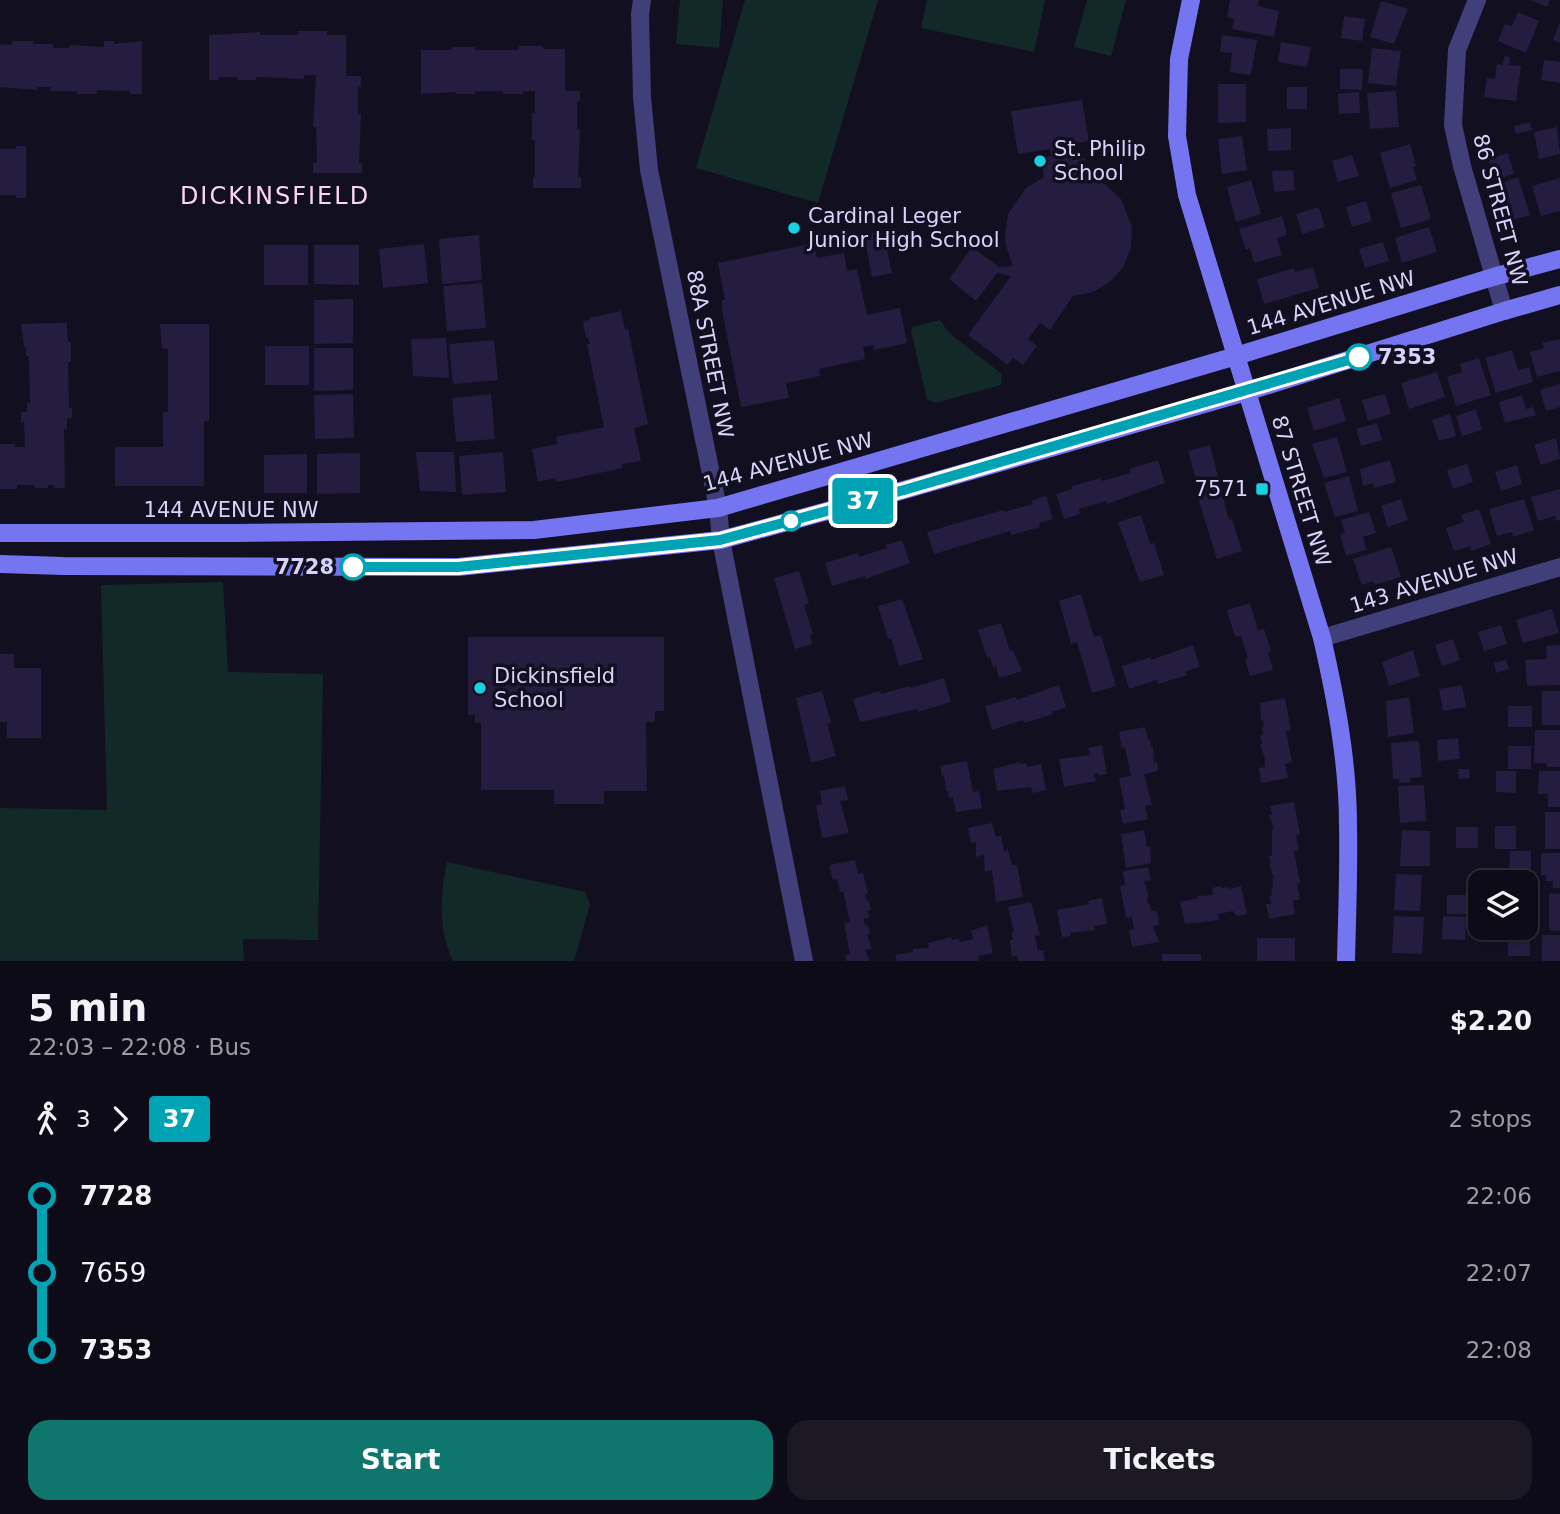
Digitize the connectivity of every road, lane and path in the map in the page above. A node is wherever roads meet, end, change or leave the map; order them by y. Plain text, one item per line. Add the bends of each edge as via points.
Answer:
1 (642, 0) edge
2 (1191, 0) edge
3 (1477, 0) edge
4 (1560, 259) edge
5 (1493, 277) junction
6 (1560, 295) edge
7 (1504, 311) junction
8 (1236, 356) junction
9 (1247, 392) junction
10 (718, 508) junction
11 (0, 533) edge
12 (720, 540) junction
13 (0, 564) edge
14 (1560, 567) edge
15 (1322, 638) junction
16 (804, 961) edge
17 (1346, 961) edge

1 - 10 street, 88A STREET NW via 642,97 649,170
2 - 8 street, 87 STREET NW via 1179,59 1177,136 1187,195
3 - 5 street, 86 STREET NW via 1457,50 1453,125
4 - 5 street, 144 AVENUE NW
5 - 7 street, 86 STREET NW
5 - 8 street, 144 AVENUE NW
6 - 7 street
7 - 9 street
8 - 9 street, 87 STREET NW
8 - 10 street, 144 AVENUE NW
9 - 12 street
9 - 15 street, 87 STREET NW
10 - 11 street, 144 AVENUE NW via 534,530
10 - 12 street, 88A STREET NW
12 - 13 street via 458,567
12 - 16 street, 88A STREET NW
14 - 15 street, 143 AVENUE NW
15 - 17 street, 87 STREET NW via 1346,781

